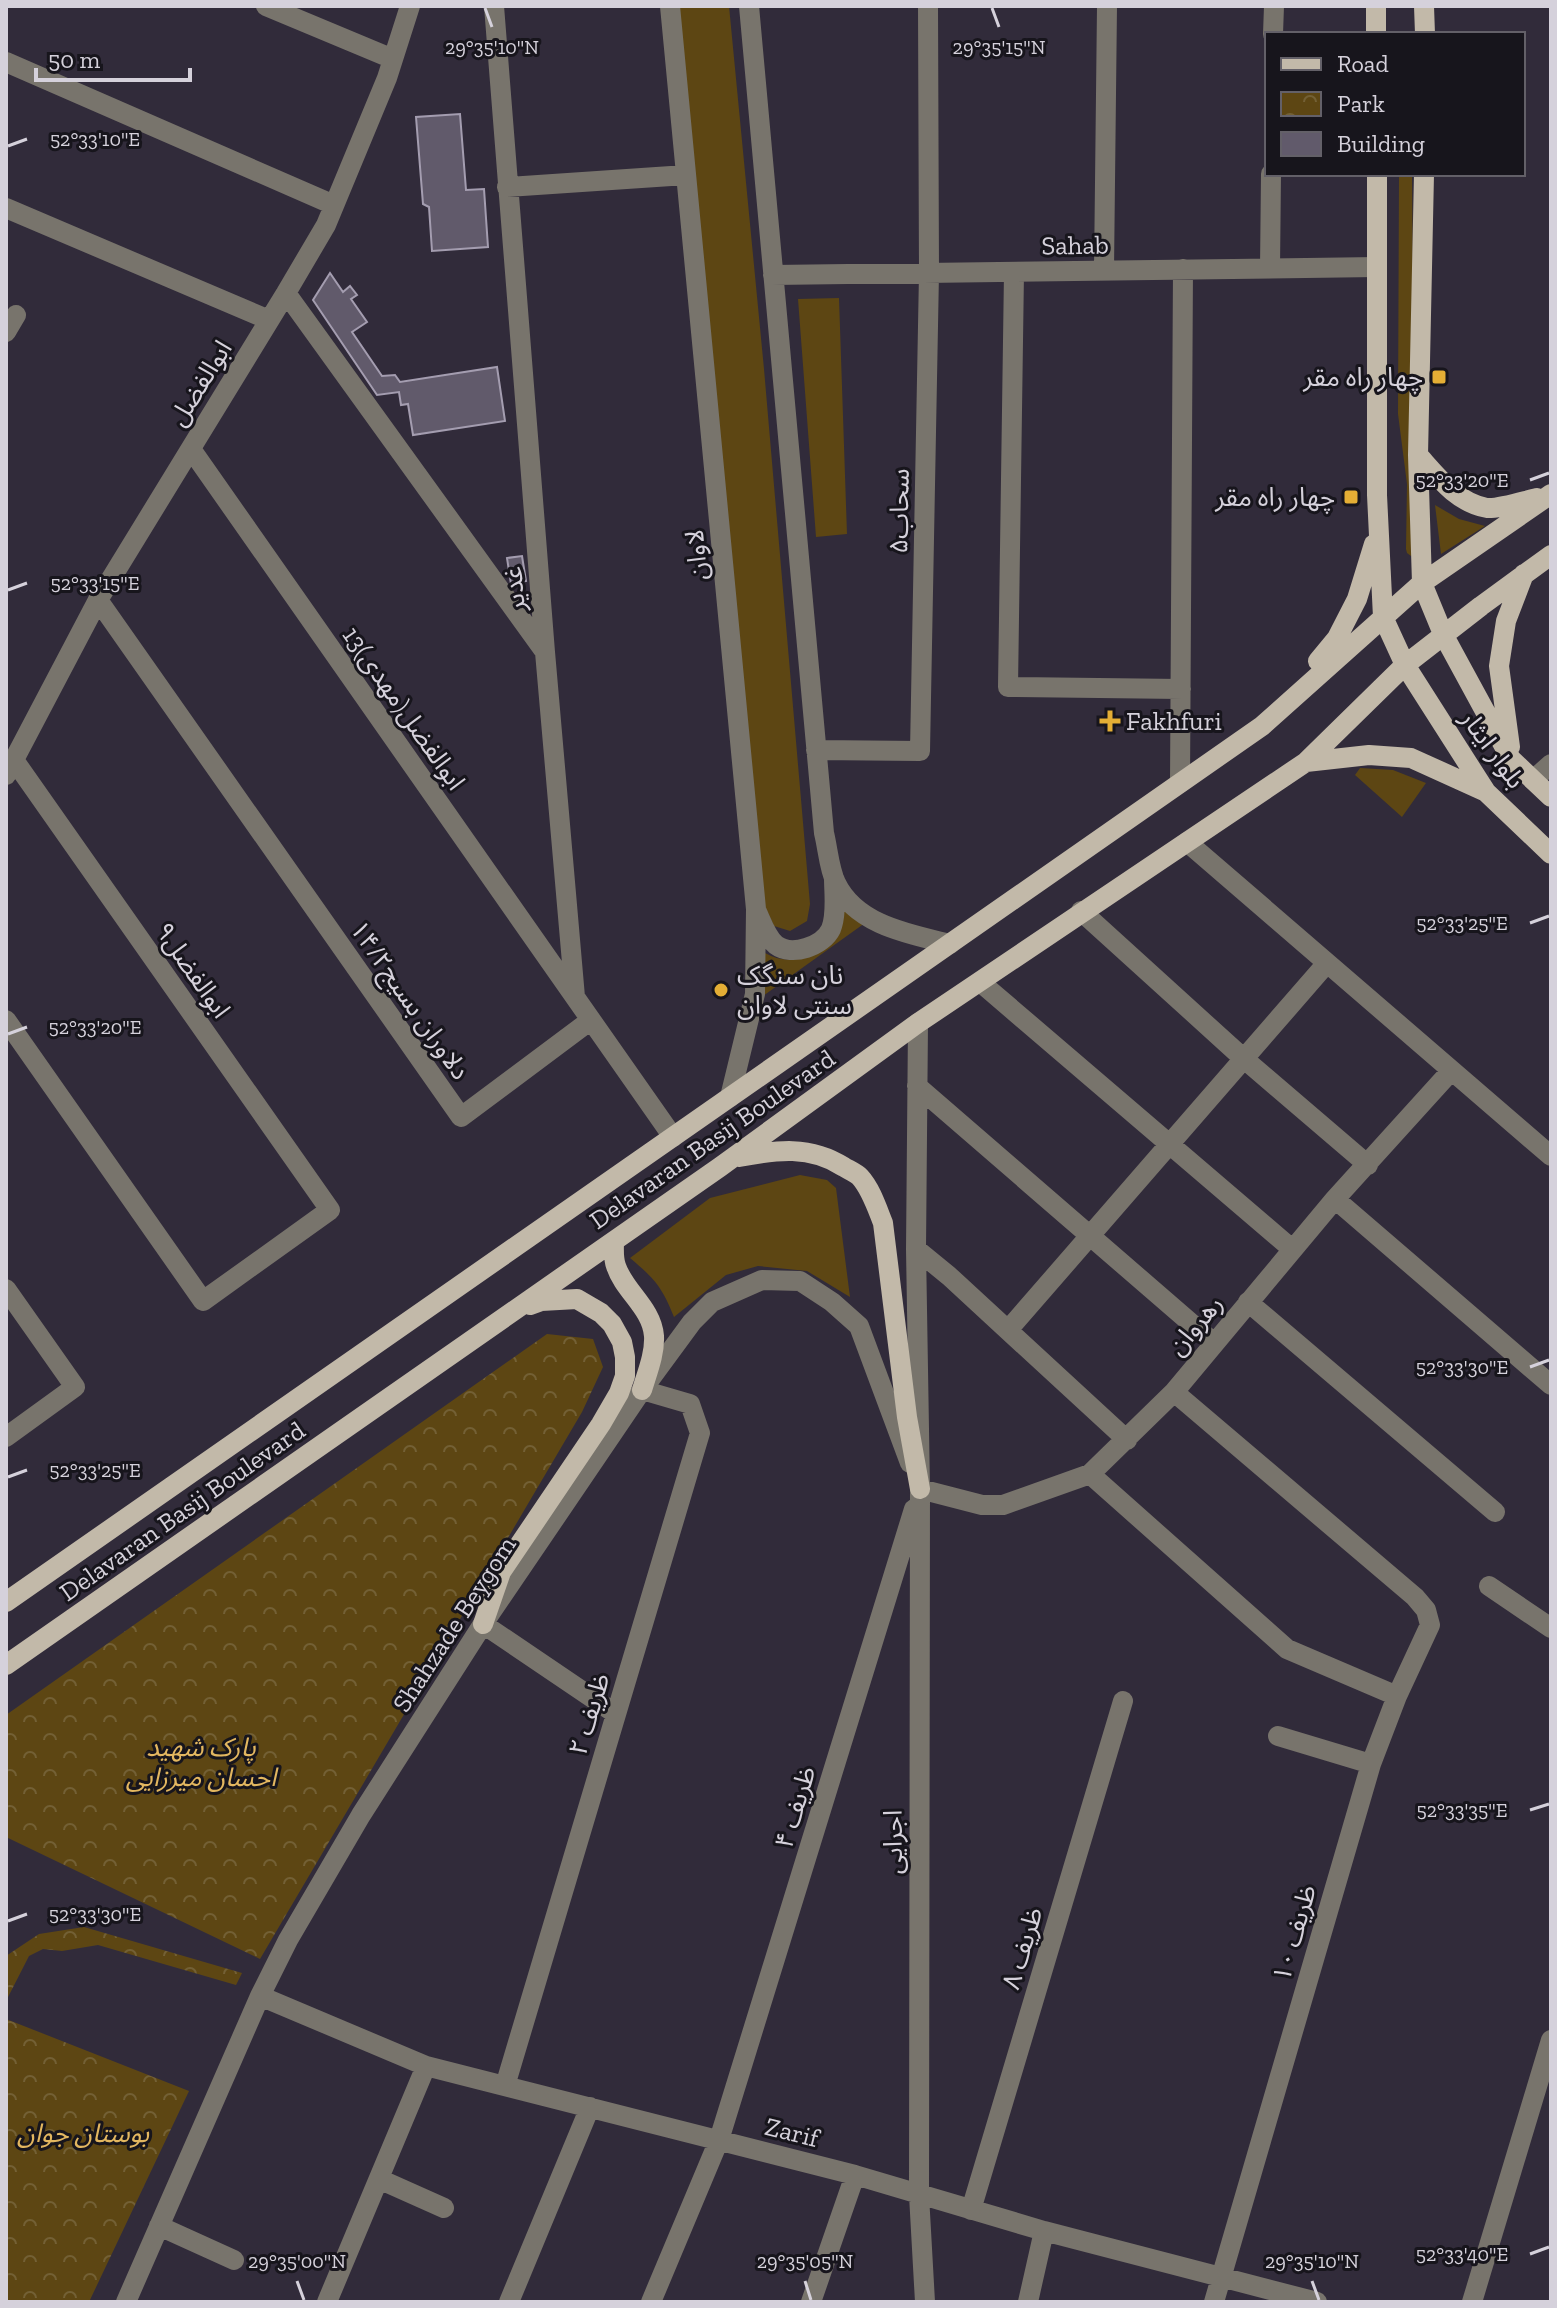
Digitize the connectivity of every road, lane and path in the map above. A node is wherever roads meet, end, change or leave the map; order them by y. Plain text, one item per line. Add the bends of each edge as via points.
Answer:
1 (266, 6) edge
2 (410, 6) edge
3 (494, 6) edge
4 (670, 6) edge
5 (749, 6) edge
6 (928, 6) edge
7 (1107, 6) edge
8 (1274, 6) edge
9 (1376, 6) edge
10 (1424, 6) edge
11 (1273, 32) edge
12 (1376, 32) edge
13 (1425, 32) edge
14 (393, 59) junction
15 (6, 62) edge
16 (686, 175) junction
17 (1271, 176) edge
18 (1377, 176) edge
19 (1424, 176) edge
20 (507, 187) junction
21 (334, 205) junction
22 (6, 208) edge
23 (1377, 267) junction
24 (1270, 268) junction
25 (1183, 269) junction
26 (1104, 270) junction
27 (1014, 272) junction
28 (929, 273) junction
29 (773, 275) junction
30 (286, 293) junction
31 (269, 320) junction
32 (191, 449) junction
33 (1418, 455) junction
34 (1550, 494) edge
35 (1377, 532) junction
36 (1551, 555) edge
37 (1524, 574) junction
38 (1422, 583) junction
39 (98, 600) junction
40 (1383, 617) junction
41 (1443, 634) junction
42 (545, 652) junction
43 (1405, 665) junction
44 (1181, 689) junction
45 (1262, 726) junction
46 (816, 750) junction
47 (1511, 759) junction
48 (1306, 762) junction
49 (1551, 764) edge
50 (10, 767) edge
51 (1533, 780) junction
52 (1180, 783) junction
53 (1486, 792) junction
54 (1551, 797) edge
55 (1187, 842) junction
56 (1551, 854) edge
57 (834, 873) junction
58 (756, 909) junction
59 (1081, 911) junction
60 (950, 944) junction
61 (1327, 963) junction
62 (980, 982) junction
63 (575, 997) junction
64 (6, 1020) edge
65 (591, 1020) junction
66 (918, 1023) junction
67 (1243, 1058) junction
68 (1451, 1071) junction
69 (917, 1086) junction
70 (730, 1097) junction
71 (673, 1137) junction
72 (1169, 1145) junction
73 (1551, 1156) edge
74 (731, 1159) junction
75 (1368, 1165) junction
76 (1335, 1199) junction
77 (1090, 1234) junction
78 (614, 1241) junction
79 (916, 1249) junction
80 (1292, 1249) junction
81 (6, 1289) edge
82 (1248, 1302) junction
83 (515, 1310) junction
84 (1008, 1330) junction
85 (1214, 1343) junction
86 (1551, 1385) edge
87 (642, 1390) junction
88 (1174, 1392) junction
89 (6, 1437) edge
90 (1127, 1440) junction
91 (1090, 1474) junction
92 (920, 1489) junction
93 (1495, 1512) dead end
94 (1489, 1586) dead end
95 (6, 1602) edge
96 (483, 1624) junction
97 (1551, 1628) edge
98 (6, 1665) edge
99 (1397, 1696) junction
100 (1123, 1701) dead end
101 (616, 1714) junction
102 (1278, 1736) dead end
103 (1371, 1764) junction
104 (260, 1996) junction
105 (1551, 2040) edge
106 (426, 2066) junction
107 (505, 2086) junction
108 (590, 2107) junction
109 (719, 2140) junction
110 (855, 2175) junction
111 (379, 2179) junction
112 (919, 2195) junction
113 (444, 2208) dead end
114 (971, 2210) junction
115 (159, 2226) junction
116 (1044, 2231) junction
117 (234, 2260) dead end
118 (1220, 2275) junction
119 (332, 2300) edge
120 (126, 2302) edge
121 (509, 2302) edge
122 (651, 2302) edge
123 (811, 2302) edge
124 (925, 2302) edge
125 (1028, 2302) edge
126 (1214, 2302) edge
127 (1317, 2302) edge
128 (1472, 2302) edge

1 - 14 street
2 - 14 street, ابوالفضل
3 - 20 street, غدیر
4 - 16 street, لاوان
5 - 29 street
6 - 28 street, ۵سحاب
7 - 26 street
8 - 11 street
9 - 12 main road
10 - 13 main road
14 - 21 street, ابوالفضل
15 - 21 street
16 - 20 street
16 - 58 street, لاوان
17 - 24 street
18 - 23 main road
19 - 33 main road
20 - 42 street, غدیر
21 - 30 street, ابوالفضل
22 - 31 street
23 - 24 street, Sahab
23 - 35 main road
24 - 25 street, Sahab
25 - 26 street, Sahab
25 - 44 street
26 - 27 street, Sahab
27 - 28 street, Sahab
27 - 44 street via 1008,687
28 - 29 street, Sahab
28 - 46 street, ۵سحاب via 920,751
29 - 46 street
30 - 31 street, ابوالفضل
30 - 42 street
31 - 32 street, ابوالفضل
32 - 39 street, ابوالفضل
32 - 63 street, 13ابوالفضل(مهدی)
33 - 34 main road via 1452,491 1489,508
33 - 38 main road
34 - 38 main road, Delavaran Basij Boulevard
35 - 40 main road
35 - 45 main road via 1357,599 1337,638
36 - 37 main road, Delavaran Basij Boulevard
37 - 41 main road, Delavaran Basij Boulevard
37 - 47 main road via 1506,621 1499,666
38 - 40 main road, Delavaran Basij Boulevard
38 - 41 main road, بلوار ایثار
39 - 50 street, ابوالفضل
39 - 65 street, ۱۴/۲دلاوران بسیج via 461,1117
40 - 43 main road, بلوار ایثار
40 - 45 main road, Delavaran Basij Boulevard
41 - 43 main road, Delavaran Basij Boulevard
41 - 47 main road, بلوار ایثار
42 - 63 street, غدیر
43 - 48 main road, Delavaran Basij Boulevard
43 - 53 main road, بلوار ایثار
44 - 52 street
45 - 52 main road, Delavaran Basij Boulevard
46 - 57 street via 824,833
47 - 51 main road, بلوار ایثار
48 - 53 main road via 1369,755 1411,758
48 - 55 main road, Delavaran Basij Boulevard
49 - 51 street
50 - 64 street, ابوالفضل۹ via 330,1210 203,1301
51 - 54 main road, بلوار ایثار
52 - 60 main road, Delavaran Basij Boulevard
53 - 56 main road, بلوار ایثار
55 - 59 main road, Delavaran Basij Boulevard
55 - 61 street
57 - 58 street via 830,930 818,943 797,950 778,947
57 - 60 street via 858,911 897,931
58 - 70 street, لاوان via 755,994
59 - 62 main road, Delavaran Basij Boulevard
59 - 67 street
60 - 70 main road, Delavaran Basij Boulevard
61 - 67 street
61 - 68 street
62 - 66 main road, Delavaran Basij Boulevard
62 - 72 street
63 - 65 street, غدیر
65 - 71 street, غدیر
66 - 69 street, اجرایی
66 - 74 main road, Delavaran Basij Boulevard
67 - 72 street
67 - 75 street
68 - 73 street
68 - 75 street, رهروان
69 - 77 street
69 - 79 street, اجرایی
70 - 71 main road, Delavaran Basij Boulevard
71 - 95 main road, Delavaran Basij Boulevard
72 - 77 street
72 - 80 street
74 - 78 main road, Delavaran Basij Boulevard
74 - 92 main road via 774,1150 819,1154 860,1177 872,1197 883,1223
75 - 76 street, رهروان
76 - 80 street, رهروان
76 - 86 street
77 - 84 street
77 - 85 street
78 - 83 main road, Delavaran Basij Boulevard
78 - 87 main road via 614,1263 654,1331
79 - 84 street
79 - 92 street, اجرایی
80 - 82 street, رهروان
81 - 89 street via 75,1387
82 - 85 street, رهروان
82 - 93 street
83 - 96 main road via 565,1299 590,1305 612,1324 622,1342 625,1376 601,1424 501,1572
83 - 98 main road, Delavaran Basij Boulevard
84 - 90 street
85 - 88 street, رهروان
87 - 92 street, Shahzade Beygom via 712,1302 762,1280 800,1281 859,1326
87 - 96 street, Shahzade Beygom
87 - 101 street, ظریف ۲ via 690,1404 700,1433
88 - 90 street, رهروان
88 - 99 street, ظریف ۱۰ via 1426,1610 1430,1625
90 - 91 street, رهروان
91 - 92 street, رهروان via 1003,1505
91 - 99 street via 1287,1649
92 - 109 street, ظریف ۴
92 - 112 street, اجرایی
94 - 97 street
96 - 101 street
96 - 104 street, Shahzade Beygom via 361,1815
99 - 103 street, ظریف ۱۰
100 - 114 street, ظریف ۸
101 - 107 street, ظریف ۲
102 - 103 street
103 - 118 street, ظریف ۱۰
104 - 106 street, Zarif
104 - 115 street, Shahzade Beygom
105 - 128 street
106 - 107 street, Zarif
106 - 111 street
107 - 108 street, Zarif
108 - 109 street, Zarif
108 - 121 street
109 - 110 street, Zarif
109 - 122 street, ظریف ۴
110 - 112 street, Zarif
110 - 123 street
111 - 113 street
111 - 119 street
112 - 114 street, Zarif
112 - 124 street, اجرایی
114 - 116 street, Zarif
115 - 117 street
115 - 120 street, Shahzade Beygom
116 - 118 street, Zarif
116 - 125 street
118 - 126 street, ظریف ۱۰
118 - 127 street, Zarif

